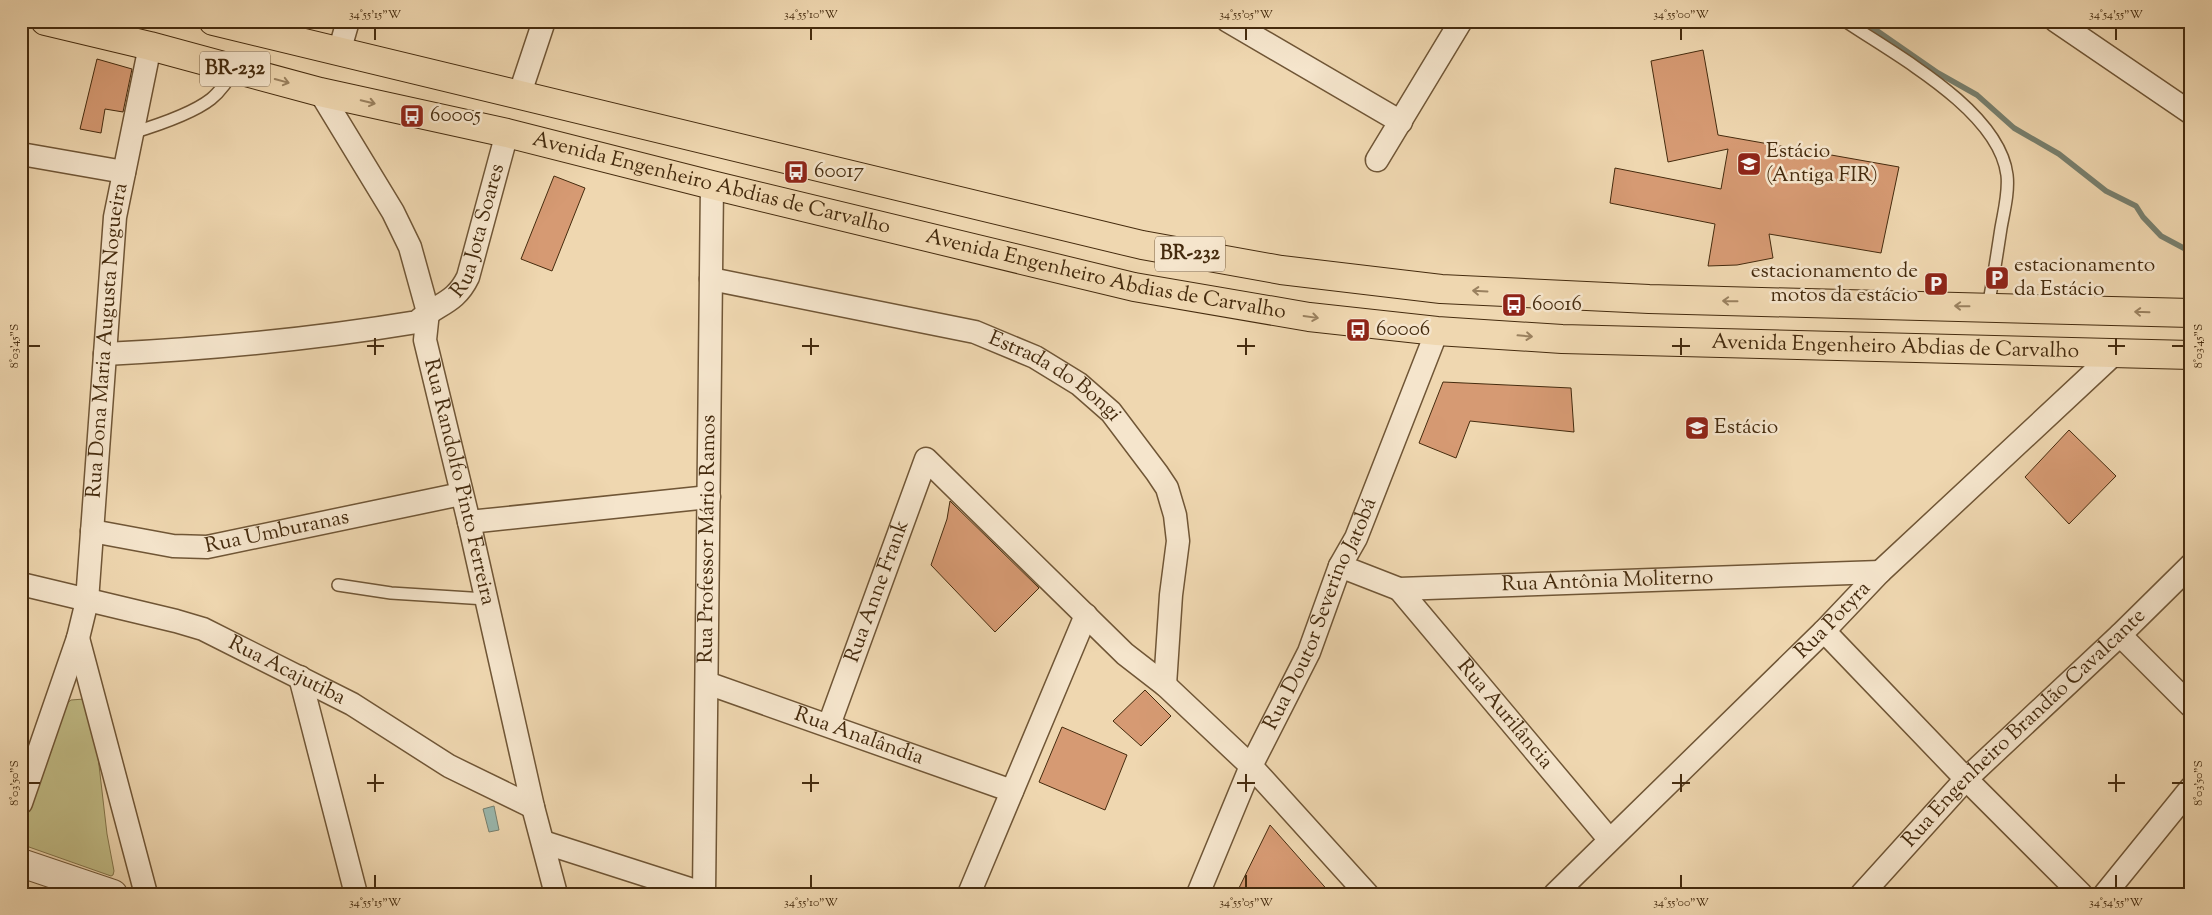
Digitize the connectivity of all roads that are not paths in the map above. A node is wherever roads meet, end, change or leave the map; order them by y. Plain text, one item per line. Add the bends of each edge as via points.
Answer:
1 (45, 21) edge
2 (214, 21) edge
3 (348, 21) edge
4 (544, 21) edge
5 (1228, 21) edge
6 (1462, 21) edge
7 (1845, 21) edge
8 (2056, 21) edge
9 (150, 46) junction
10 (339, 52) junction
11 (235, 69) junction
12 (320, 92) junction
13 (519, 96) junction
14 (2191, 113) edge
15 (1400, 122) junction
16 (132, 132) junction
17 (507, 134) junction
18 (21, 154) edge
19 (1377, 160) dead end
20 (124, 172) junction
21 (712, 185) junction
22 (711, 279) junction
23 (1988, 307) junction
24 (428, 312) junction
25 (2191, 313) edge
26 (1437, 331) junction
27 (2115, 353) junction
28 (105, 354) junction
29 (2191, 356) edge
30 (461, 494) junction
31 (709, 497) junction
32 (470, 522) junction
33 (92, 531) junction
34 (2191, 565) edge
35 (1340, 566) junction
36 (1880, 572) junction
37 (21, 584) edge
38 (338, 585) dead end
39 (1399, 589) junction
40 (486, 599) junction
41 (87, 601) junction
42 (1086, 615) junction
43 (1824, 631) junction
44 (2120, 635) junction
45 (78, 638) junction
46 (300, 678) junction
47 (707, 683) junction
48 (1164, 685) junction
49 (2191, 706) edge
50 (829, 725) junction
51 (1251, 766) junction
52 (1966, 779) junction
53 (2191, 788) edge
54 (1012, 791) junction
55 (21, 803) edge
56 (533, 807) junction
57 (1609, 839) junction
58 (543, 842) junction
59 (21, 863) edge
60 (1872, 890) edge
61 (704, 893) edge
62 (113, 894) edge
63 (146, 894) edge
64 (356, 894) edge
65 (556, 894) edge
66 (969, 894) edge
67 (1198, 894) edge
68 (1367, 894) edge
69 (1555, 894) edge
70 (2081, 894) edge
71 (2105, 894) edge

1 - 9 highway, Avenida Engenheiro Abdias de Carvalho / BR-232
2 - 10 highway, Avenida Engenheiro Abdias de Carvalho / BR-232
3 - 10 street
4 - 13 street
5 - 15 street
6 - 15 street
7 - 23 lane via 1945,88 1966,106 1992,137 2007,174 2007,195
8 - 14 street
9 - 11 highway, Avenida Engenheiro Abdias de Carvalho / BR-232
9 - 16 street, Rua Dona Maria Augusta Nogueira
10 - 13 highway, Avenida Engenheiro Abdias de Carvalho / BR-232
11 -> 12 highway, Avenida Engenheiro Abdias de Carvalho / BR-232
11 - 16 lane via 223,88 209,101 155,126
12 -> 17 highway, Avenida Engenheiro Abdias de Carvalho / BR-232
12 - 24 street, Rua Randolfo Pinto Ferreira via 398,221 410,247
23 -> 13 highway, Avenida Engenheiro Abdias de Carvalho / BR-232 via 1441,289 1281,270 1142,245
15 - 19 street
16 - 20 street, Rua Dona Maria Augusta Nogueira
17 - 21 highway, Avenida Engenheiro Abdias de Carvalho / BR-232
17 - 24 street, Rua Jota Soares via 468,277 452,300
18 - 20 street
20 - 28 street, Rua Dona Maria Augusta Nogueira via 115,217
21 - 22 street, Rua Professor Mário Ramos
21 -> 26 highway, Avenida Engenheiro Abdias de Carvalho / BR-232 via 1134,287 1309,317
22 - 31 street, Rua Professor Mário Ramos
22 - 48 street, Estrada do Bongi via 975,332 1035,357 1085,390 1111,412 1167,488 1175,515 1178,541
25 -> 23 highway, Avenida Engenheiro Abdias de Carvalho / BR-232
24 - 28 street, Rua Jota Soares via 418,322 330,335
24 - 30 street, Rua Randolfo Pinto Ferreira via 425,340
26 -> 27 highway, Avenida Engenheiro Abdias de Carvalho / BR-232 via 1572,339
26 - 35 street, Rua Doutor Severino Jatobá via 1356,538
27 - 29 highway, Avenida Engenheiro Abdias de Carvalho / BR-232
27 - 36 street, Rua Potyra
28 - 33 street, Rua Dona Maria Augusta Nogueira
30 - 32 street, Rua Randolfo Pinto Ferreira
30 - 33 street, Rua Umburanas via 207,547 173,546
31 - 32 street
31 - 47 street, Rua Professor Mário Ramos
32 - 40 street, Rua Randolfo Pinto Ferreira
33 - 41 street, Rua Dona Maria Augusta Nogueira
34 - 44 street, Rua Engenheiro Brandão Cavalcante
35 - 39 street, Rua Antônia Moliterno
35 - 51 street, Rua Doutor Severino Jatobá via 1309,652
36 - 39 street, Rua Antônia Moliterno
36 - 43 street, Rua Potyra
37 - 41 street, Rua Acajutiba
38 - 40 lane
39 - 57 street, Rua Aurilância
40 - 56 street, Rua Randolfo Pinto Ferreira
41 - 45 street, Rua Dona Maria Augusta Nogueira
41 - 46 street, Rua Acajutiba via 203,629
42 - 48 street via 1125,654
42 - 50 street, Rua Anne Frank via 926,459
42 - 54 street
43 - 52 street
43 - 57 street, Rua Potyra
44 - 49 street
44 - 52 street, Rua Engenheiro Brandão Cavalcante
45 - 55 street, Rua Dona Maria Augusta Nogueira
45 - 63 street, Rua Dona Maria Augusta Nogueira
46 - 56 street, Rua Acajutiba via 352,704 449,766
46 - 64 street
47 - 50 street, Rua Analândia
47 - 61 street, Rua Professor Mário Ramos
48 - 51 street
50 - 54 street, Rua Analândia
51 - 67 street, Rua Doutor Severino Jatobá
51 - 68 street
52 - 60 street, Rua Engenheiro Brandão Cavalcante
52 - 70 street
53 - 71 street
54 - 66 street
56 - 58 street, Rua Randolfo Pinto Ferreira
57 - 69 street, Rua Potyra
58 - 61 street
58 - 65 street, Rua Randolfo Pinto Ferreira
59 - 62 street

